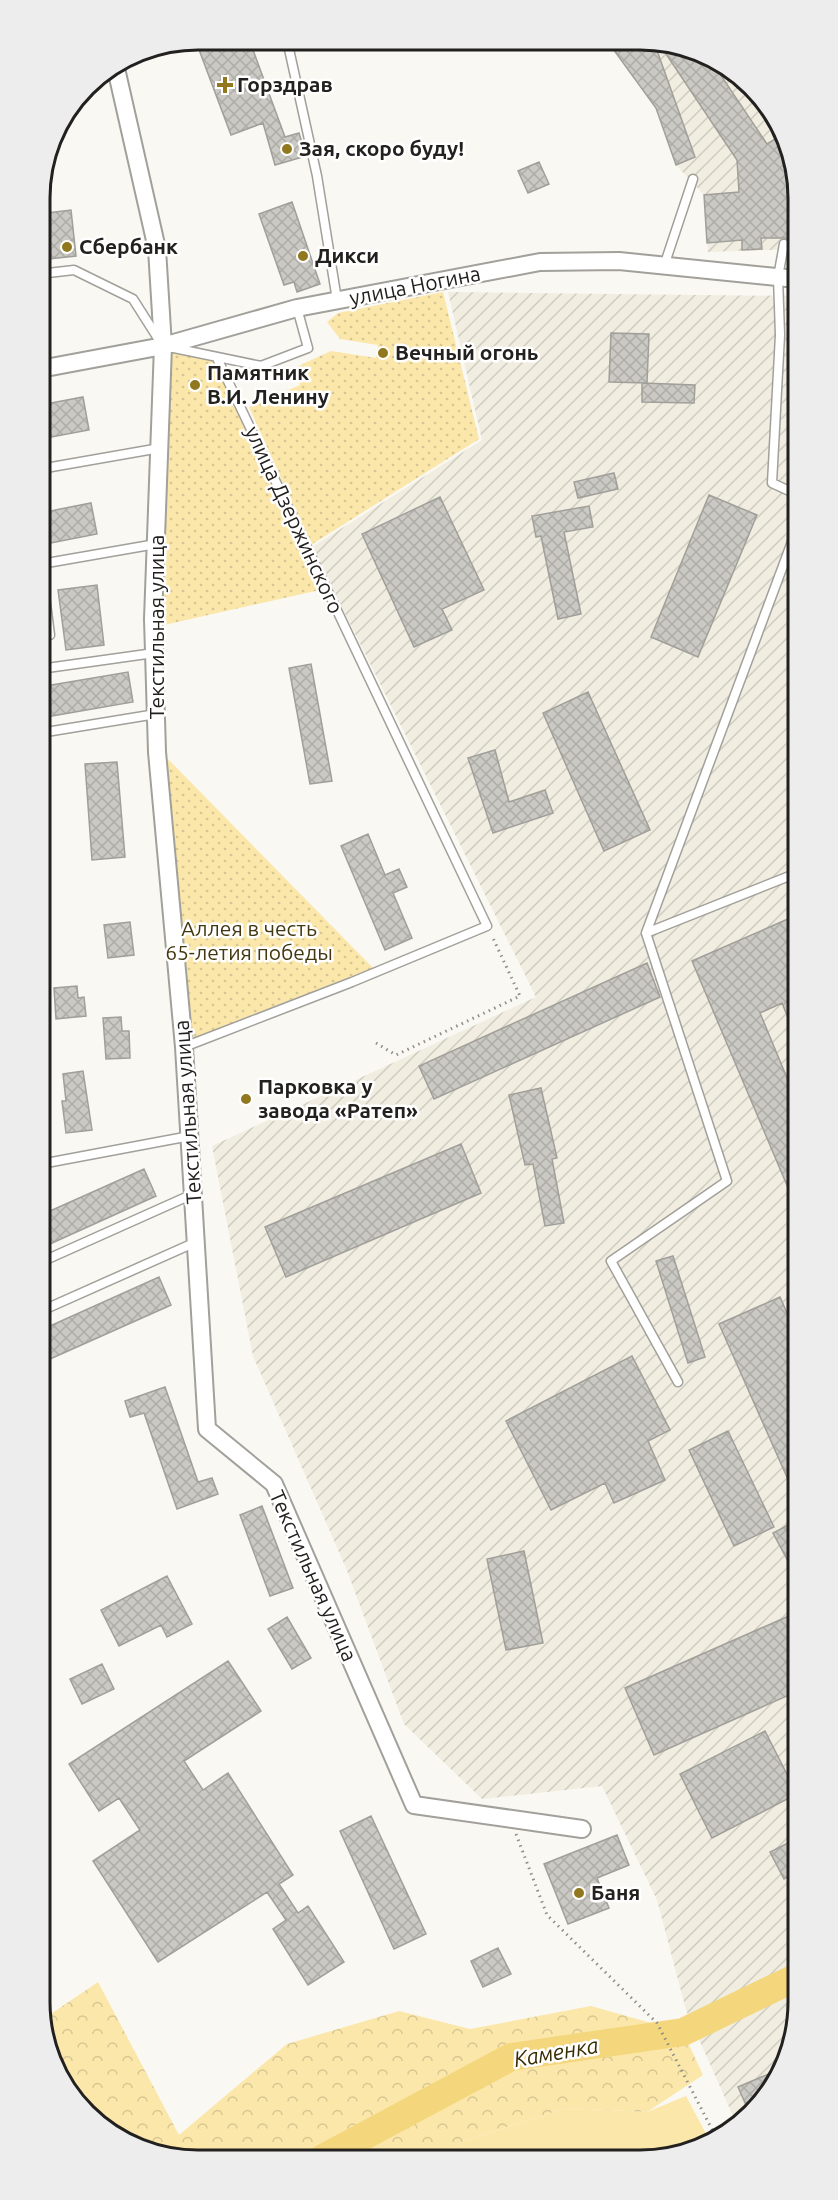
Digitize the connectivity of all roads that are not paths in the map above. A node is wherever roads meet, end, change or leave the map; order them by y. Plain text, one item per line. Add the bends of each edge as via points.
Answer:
1 (289, 50) edge
2 (118, 72) edge
3 (693, 179) dead end
4 (784, 244) dead end
5 (664, 266) junction
6 (50, 273) edge
7 (778, 277) junction
8 (788, 278) edge
9 (337, 300) junction
10 (297, 308) junction
11 (163, 346) junction
12 (217, 358) junction
13 (50, 367) edge
14 (159, 448) junction
15 (50, 467) edge
16 (788, 490) edge
17 (156, 544) junction
18 (788, 552) edge
19 (50, 562) edge
20 (154, 653) junction
21 (50, 668) edge
22 (156, 714) junction
23 (50, 731) edge
24 (788, 877) edge
25 (646, 933) junction
26 (184, 1047) junction
27 (190, 1136) junction
28 (50, 1162) edge
29 (193, 1194) junction
30 (196, 1242) junction
31 (50, 1258) edge
32 (50, 1307) edge
33 (678, 1382) dead end
34 (582, 1829) dead end

1 - 9 lane via 317,176
2 - 11 street via 157,249
3 - 5 lane
4 - 7 lane
5 - 7 street, улица Ногина
5 - 9 street, улица Ногина via 619,261 540,262
6 - 11 lane via 74,270 133,299
7 - 8 street, улица Ногина
7 - 16 lane via 780,335 772,483
9 - 10 street, улица Ногина
10 - 11 street, улица Ногина
10 - 12 lane via 308,348 261,366
11 - 12 lane
11 - 13 street, улица Ногина
11 - 14 street, Текстильная улица
12 - 26 lane, улица Дзержинского via 487,926
14 - 15 lane
14 - 17 street, Текстильная улица
17 - 19 lane
17 - 20 street, Текстильная улица
18 - 25 lane
20 - 21 lane
20 - 22 street, Текстильная улица
22 - 23 lane
22 - 26 street, Текстильная улица
24 - 25 lane
25 - 33 lane via 727,1181 611,1261
26 - 27 street, Текстильная улица
27 - 28 lane
27 - 29 street, Текстильная улица
29 - 30 street, Текстильная улица
29 - 31 lane
30 - 32 lane
30 - 34 street, Текстильная улица via 207,1429 274,1484 414,1805

